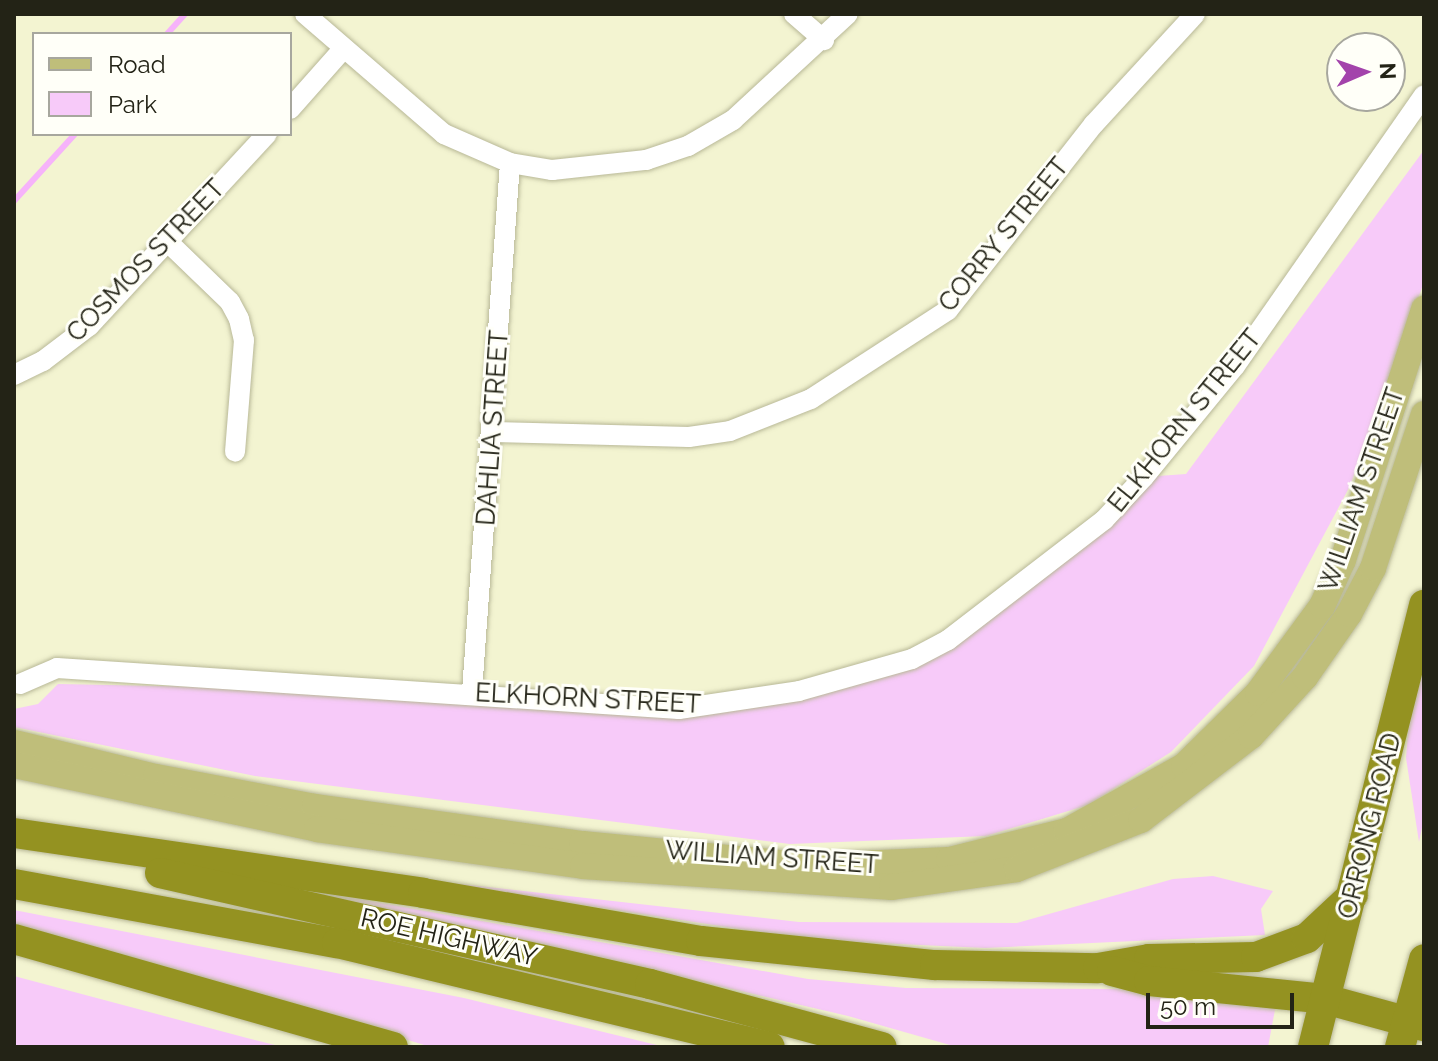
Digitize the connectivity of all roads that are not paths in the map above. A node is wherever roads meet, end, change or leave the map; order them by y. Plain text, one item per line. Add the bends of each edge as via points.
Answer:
1 (305, 14) edge
2 (794, 14) edge
3 (848, 14) edge
4 (1195, 14) edge
5 (824, 40) junction
6 (343, 49) junction
7 (1424, 95) edge
8 (292, 107) edge
9 (265, 136) edge
10 (510, 163) junction
11 (170, 244) junction
12 (1424, 309) edge
13 (14, 375) edge
14 (1424, 414) edge
15 (494, 432) junction
16 (235, 452) dead end
17 (1424, 605) edge
18 (20, 684) dead end
19 (472, 692) junction
20 (14, 743) edge
21 (14, 765) edge
22 (14, 836) edge
23 (14, 884) edge
24 (1353, 895) junction
25 (14, 939) edge
26 (1424, 959) edge
27 (1098, 968) junction
28 (1325, 999) junction
29 (1411, 1031) edge
30 (393, 1047) edge
31 (770, 1047) edge
32 (882, 1047) edge
33 (1313, 1047) edge

1 - 6 street
2 - 5 street
3 - 5 street
4 - 15 street, CORRY STREET via 1094,124 948,310 811,399 730,431 689,437
5 - 10 street via 733,120 688,146 591,170
6 - 8 street
6 - 10 street via 444,134
7 - 19 street, ELKHORN STREET via 1235,366 1144,477 1104,520 948,640 877,670 722,706 679,709
9 - 11 street, COSMOS STREET
10 - 15 street, DAHLIA STREET
11 - 13 street, COSMOS STREET via 89,326 43,361
11 - 16 street via 230,302 239,319 244,340
12 - 20 main road, WILLIAM STREET via 1347,548 1322,606 1265,684 1184,766 1067,831 949,860 811,866 582,844 315,807
14 - 21 main road, WILLIAM STREET via 1373,568 1305,677 1251,736 1141,820 1017,869 892,887 583,866 317,829
15 - 19 street, DAHLIA STREET
17 - 24 highway, ORRONG ROAD
18 - 19 street, ELKHORN STREET via 57,668
22 - 27 highway via 423,893 701,941 935,965
22 - 32 highway, ROE HIGHWAY via 650,984
23 - 31 highway, ROE HIGHWAY via 337,943
24 - 27 highway via 1307,938 1287,949 1256,957 1149,959
24 - 28 highway, ORRONG ROAD
25 - 30 highway
26 - 29 highway
27 - 28 highway via 1149,981
28 - 29 highway
28 - 33 highway, ORRONG ROAD

